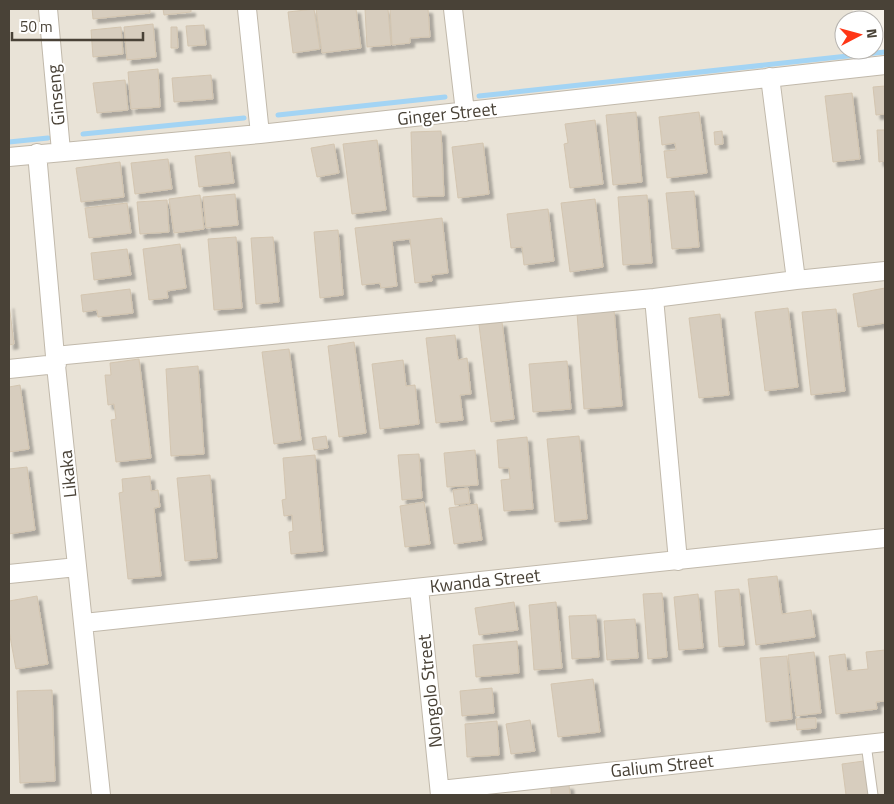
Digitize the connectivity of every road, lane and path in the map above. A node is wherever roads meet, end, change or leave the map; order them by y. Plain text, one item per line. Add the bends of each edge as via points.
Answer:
1 (48, 9) edge
2 (248, 9) edge
3 (453, 9) edge
4 (885, 65) edge
5 (770, 77) junction
6 (465, 112) junction
7 (260, 134) junction
8 (61, 151) junction
9 (37, 153) junction
10 (9, 157) edge
11 (885, 271) edge
12 (796, 280) junction
13 (654, 298) junction
14 (56, 360) junction
15 (9, 369) edge
16 (885, 538) edge
17 (678, 561) junction
18 (77, 567) junction
19 (9, 574) edge
20 (419, 588) junction
21 (84, 623) junction
22 (885, 742) edge
23 (866, 744) junction
24 (440, 793) edge
25 (98, 795) edge
26 (873, 795) edge

1 - 8 street, Ginseng
2 - 7 street
3 - 6 street
4 - 5 street, Ginger Street
5 - 6 street, Ginger Street
5 - 12 street
6 - 7 street, Ginger Street
7 - 8 street, Ginger Street
8 - 9 street, Ginger Street
9 - 10 street, Ginger Street
9 - 14 street, Likaka
11 - 12 street
12 - 13 street
13 - 14 street
13 - 17 street
14 - 15 street
14 - 18 street, Likaka
16 - 17 street, Kwanda Street
17 - 20 street, Kwanda Street
18 - 19 street
18 - 21 street, Likaka
20 - 21 street, Kwanda Street
20 - 24 street, Nongolo Street
21 - 25 street, Likaka
22 - 23 street, Galium Street
23 - 24 street, Galium Street
23 - 26 lane

